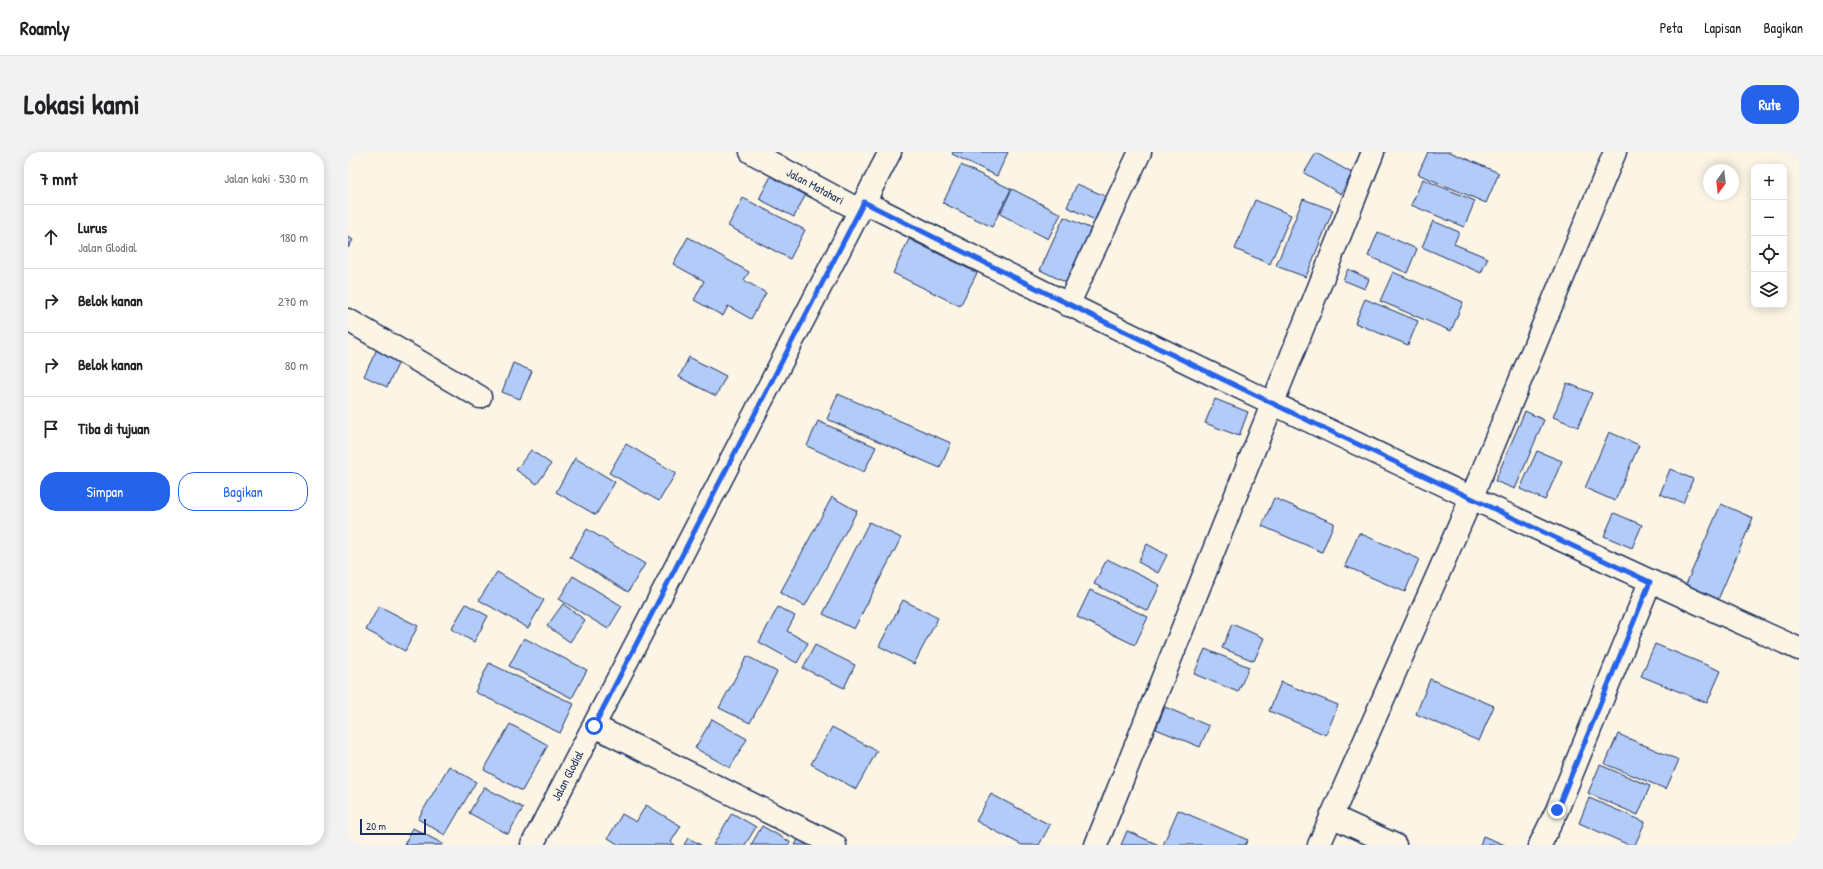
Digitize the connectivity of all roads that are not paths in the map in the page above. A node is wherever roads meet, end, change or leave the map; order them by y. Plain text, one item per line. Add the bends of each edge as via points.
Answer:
1 (751, 152) edge
2 (890, 152) edge
3 (1140, 152) edge
4 (1373, 152) edge
5 (1615, 152) edge
6 (861, 206) junction
7 (1068, 305) junction
8 (348, 320) edge
9 (480, 397) dead end
10 (1273, 402) junction
11 (1471, 498) junction
12 (1650, 582) junction
13 (1799, 649) edge
14 (594, 726) junction
15 (1331, 816) junction
16 (532, 845) edge
17 (835, 845) edge
18 (1096, 845) edge
19 (1319, 845) edge
20 (1395, 845) edge
21 (1540, 845) edge

1 - 6 street, Jalan Matahari
2 - 6 street, Jalan Glodial
3 - 7 street
4 - 10 street
5 - 11 street
6 - 7 street, Jalan Matahari
6 - 14 street, Jalan Glodial
7 - 10 street, Jalan Matahari
8 - 9 street
10 - 11 street, Jalan Matahari
10 - 18 street
11 - 12 street, Jalan Matahari
11 - 15 street
12 - 13 street, Jalan Matahari
12 - 21 street via 1557,810
14 - 16 street, Jalan Glodial
14 - 17 street
15 - 19 street
15 - 20 street

